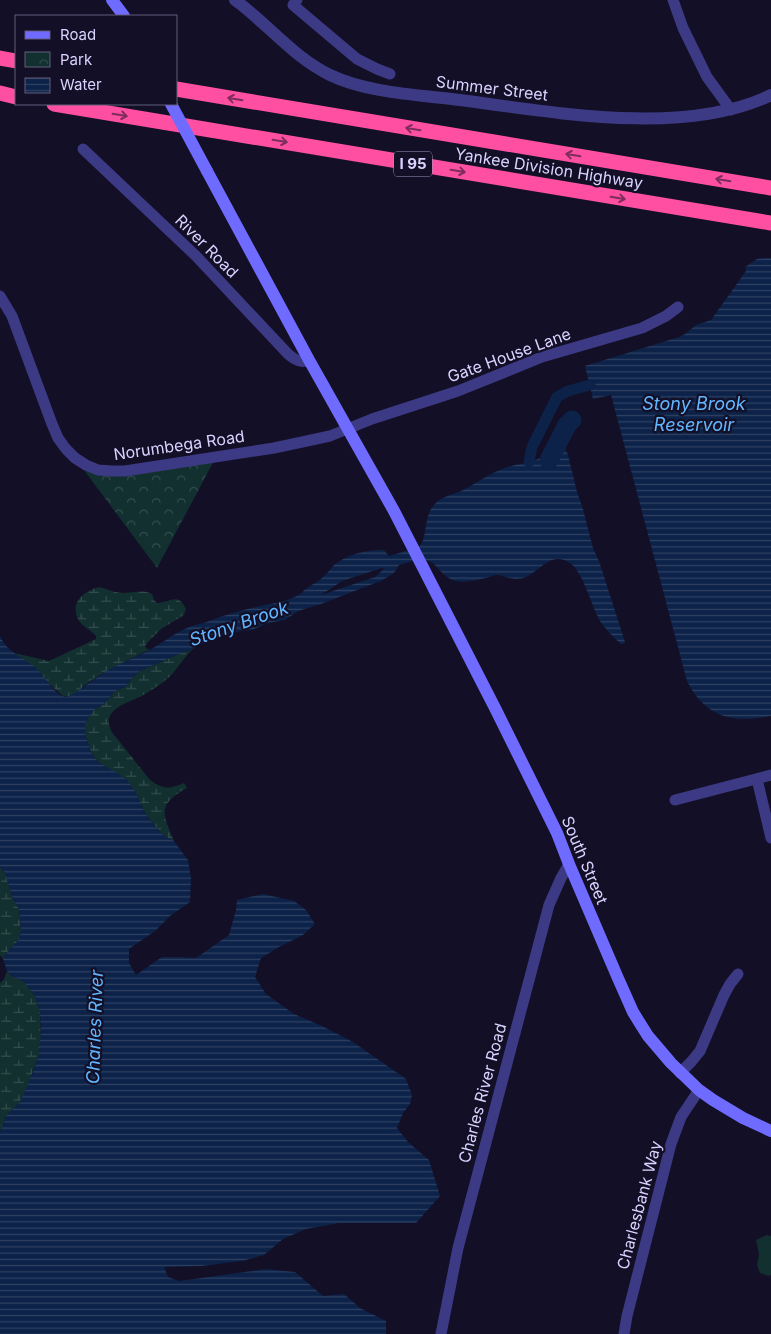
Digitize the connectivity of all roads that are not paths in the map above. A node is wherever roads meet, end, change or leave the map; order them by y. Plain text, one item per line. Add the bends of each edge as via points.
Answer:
1 (112, 0) edge
2 (235, 0) edge
3 (673, 0) edge
4 (295, 2) edge
5 (123, 15) edge
6 (0, 58) edge
7 (15, 61) edge
8 (390, 74) dead end
9 (178, 89) edge
10 (0, 93) edge
11 (771, 95) edge
12 (15, 97) edge
13 (60, 105) edge
14 (172, 105) edge
15 (731, 110) junction
16 (83, 149) dead end
17 (771, 188) edge
18 (771, 223) edge
19 (0, 296) edge
20 (678, 307) dead end
21 (309, 360) junction
22 (348, 429) junction
23 (418, 557) joint
24 (771, 775) edge
25 (757, 779) junction
26 (675, 800) dead end
27 (771, 838) edge
28 (569, 864) junction
29 (738, 974) dead end
30 (680, 1073) junction
31 (699, 1090) junction
32 (771, 1131) edge
33 (441, 1334) edge
34 (624, 1334) edge

1 - 5 main road
2 - 15 street, Summer Street via 297,55 318,69 366,87 576,114 648,118
3 - 15 street via 707,77
4 - 8 street via 356,59
6 - 7 highway
17 -> 9 highway, Yankee Division Highway / I 95
10 - 12 highway
11 - 15 street, Summer Street
13 -> 18 highway, Yankee Division Highway / I 95
14 - 21 main road, River Road, bridge
16 - 21 street, River Road via 196,256 288,354 302,362
19 - 22 street, Norumbega Road via 15,325 58,438 75,458 98,470 125,471 274,448
20 - 22 street, Gate House Lane via 642,328 542,357 458,391
21 - 22 main road, River Road
22 - 23 main road, River Road
23 - 28 main road, South Street via 558,833
24 - 25 street
25 - 26 street
25 - 27 street
28 - 30 main road, South Street via 633,1012 648,1036
28 - 33 street, Charles River Road via 549,905 458,1248
29 - 30 street via 721,1000 700,1051
30 - 31 main road, South Street
31 - 32 main road, South Street
31 - 34 street, Charlesbank Way via 681,1117 671,1144

